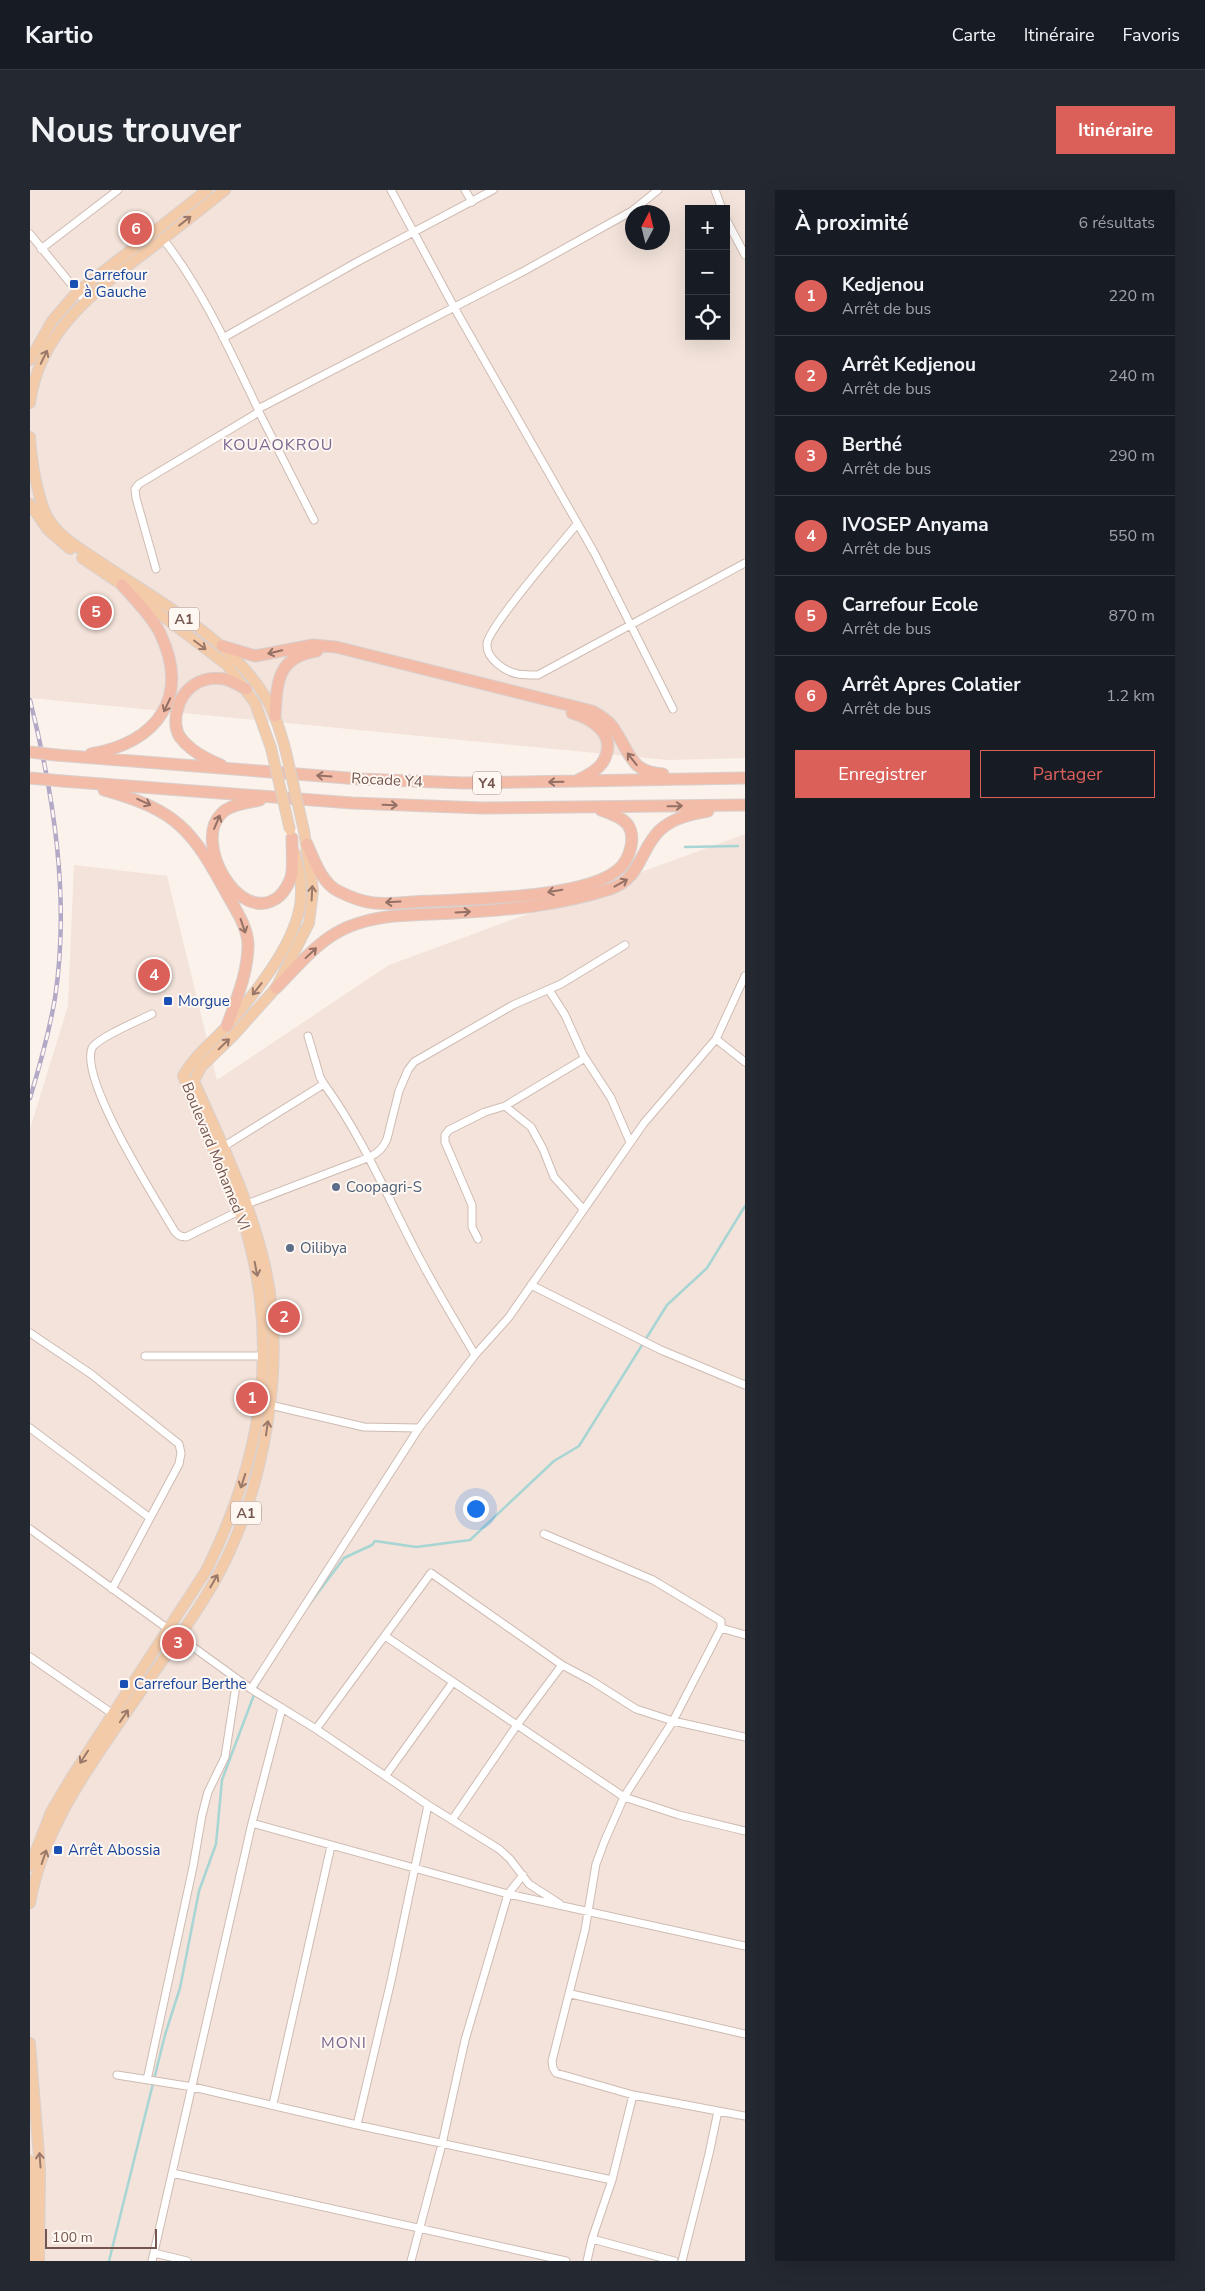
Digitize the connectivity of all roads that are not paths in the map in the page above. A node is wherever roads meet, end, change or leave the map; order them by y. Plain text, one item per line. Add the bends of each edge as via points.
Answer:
1 (118, 190) edge
2 (207, 190) edge
3 (225, 190) edge
4 (392, 190) edge
5 (465, 190) edge
6 (494, 190) edge
7 (658, 190) edge
8 (715, 190) edge
9 (472, 202) junction
10 (721, 205) edge
11 (730, 227) edge
12 (30, 234) edge
13 (413, 234) junction
14 (163, 239) junction
15 (41, 249) junction
16 (745, 255) edge
17 (76, 292) junction
18 (85, 301) junction
19 (455, 309) junction
20 (223, 338) junction
21 (30, 360) edge
22 (30, 403) edge
23 (259, 410) junction
24 (30, 437) edge
25 (30, 504) edge
26 (314, 520) dead end
27 (577, 524) junction
28 (745, 563) edge
29 (156, 569) dead end
30 (122, 585) junction
31 (629, 624) junction
32 (222, 646) junction
33 (246, 689) junction
34 (674, 709) dead end
35 (275, 716) junction
36 (30, 752) edge
37 (74, 756) junction
38 (229, 769) junction
39 (30, 778) edge
40 (728, 778) junction
41 (745, 778) edge
42 (575, 782) junction
43 (81, 783) junction
44 (272, 798) junction
45 (743, 805) edge
46 (595, 808) junction
47 (291, 834) junction
48 (307, 844) junction
49 (625, 945) dead end
50 (745, 976) edge
51 (276, 988) junction
52 (549, 990) junction
53 (152, 1014) dead end
54 (227, 1026) junction
55 (308, 1036) dead end
56 (716, 1039) junction
57 (585, 1058) junction
58 (745, 1062) edge
59 (324, 1084) junction
60 (505, 1106) junction
61 (630, 1142) junction
62 (223, 1147) junction
63 (370, 1157) junction
64 (243, 1207) junction
65 (583, 1210) junction
66 (478, 1239) dead end
67 (531, 1286) junction
68 (30, 1333) edge
69 (474, 1355) junction
70 (145, 1356) dead end
71 (262, 1356) junction
72 (745, 1385) edge
73 (270, 1405) junction
74 (30, 1428) edge
75 (419, 1428) junction
76 (150, 1518) junction
77 (30, 1529) edge
78 (544, 1534) dead end
79 (112, 1589) junction
80 (721, 1628) junction
81 (173, 1634) junction
82 (745, 1635) edge
83 (384, 1636) junction
84 (30, 1657) edge
85 (562, 1665) junction
86 (237, 1679) junction
87 (452, 1682) junction
88 (251, 1689) junction
89 (282, 1708) junction
90 (113, 1714) junction
91 (673, 1721) junction
92 (517, 1725) junction
93 (316, 1729) junction
94 (745, 1738) edge
95 (386, 1775) junction
96 (624, 1797) junction
97 (428, 1805) junction
98 (452, 1820) junction
99 (252, 1823) junction
100 (745, 1831) edge
101 (331, 1846) junction
102 (30, 1865) edge
103 (414, 1867) junction
104 (523, 1875) junction
105 (508, 1894) junction
106 (30, 1904) edge
107 (560, 1904) junction
108 (588, 1911) junction
109 (745, 1946) edge
110 (571, 1994) junction
111 (745, 2034) edge
112 (30, 2043) edge
113 (117, 2075) dead end
114 (147, 2080) junction
115 (193, 2087) junction
116 (632, 2095) junction
117 (273, 2104) junction
118 (718, 2111) junction
119 (745, 2116) edge
120 (357, 2125) junction
121 (442, 2144) junction
122 (30, 2160) edge
123 (172, 2173) junction
124 (612, 2180) junction
125 (420, 2229) junction
126 (592, 2239) junction
127 (154, 2253) junction
128 (30, 2261) edge
129 (39, 2261) edge
130 (152, 2261) edge
131 (187, 2261) edge
132 (412, 2261) edge
133 (566, 2261) edge
134 (587, 2261) edge
135 (674, 2261) edge
136 (682, 2261) edge

1 - 15 street
2 - 17 main road
14 -> 3 main road
4 - 13 street
5 - 9 street
6 - 9 street
7 - 19 street via 632,211
8 - 10 street
9 - 13 street
11 - 16 street
12 - 15 street
13 - 19 street
13 - 20 street
14 - 18 main road
14 - 20 street
15 - 17 street
17 - 18 street
17 - 21 main road via 52,321
22 -> 18 main road via 38,370 52,340
19 - 23 street
19 - 27 street
20 - 23 street
23 - 26 street
23 - 29 street via 144,480 135,489
24 - 32 main road, Boulevard Mohamed VI / A1 via 35,475 49,521 73,544
25 - 30 main road, Boulevard Mohamed VI / A1 via 58,541
27 - 31 street
27 - 31 street via 497,622 487,643 489,652 497,664 516,674 538,675
28 - 31 street
30 -> 33 main road, Boulevard Mohamed VI / A1 via 227,665
30 -> 37 highway via 160,633 170,660 170,699 160,717 129,743
31 - 34 street
32 - 35 main road, Boulevard Mohamed VI / A1 via 244,667
40 -> 32 highway via 656,774 641,769 631,760 616,731 604,718 592,711 516,691 336,647 313,644 255,656
33 - 38 highway via 226,679 211,679 186,689 178,704 175,719 179,736 205,758
33 - 47 main road, Boulevard Mohamed VI / A1, bridge via 264,722
35 - 42 highway via 279,678 290,661 318,650 342,654 589,719 600,726 605,735 606,754 596,770
35 - 48 main road, Boulevard Mohamed VI / A1, bridge
36 - 37 highway, Rocade Y4 / Y4, bridge
37 - 38 highway, Rocade Y4 / Y4
42 -> 38 highway, Rocade Y4 / Y4 via 464,783
39 - 43 highway, Rocade Y4 / Y4, bridge
40 - 41 highway, Rocade Y4 / Y4
40 - 42 highway, Rocade Y4 / Y4
43 - 44 highway, Rocade Y4 / Y4
43 -> 54 highway via 136,799 160,810 185,828 205,854 241,920 248,944 245,974
44 -> 46 highway, Rocade Y4 / Y4 via 473,808
47 -> 44 highway via 292,874 281,895 258,904 243,899 216,863 212,847 214,826 221,813 234,806
46 -> 45 highway, Rocade Y4 / Y4
51 -> 45 highway via 327,938 347,927 374,918 525,909 612,888 630,878 660,830 676,819
46 -> 48 highway via 628,824 632,837 630,851 620,867 602,878 572,887 523,896 373,903 336,890 324,879
47 -> 54 main road, Boulevard Mohamed VI / A1 via 301,888 298,914 282,952
51 -> 48 main road, Boulevard Mohamed VI / A1 via 309,923 313,890
49 - 52 street
50 - 56 street
62 -> 51 main road, Boulevard Mohamed VI / A1 via 194,1081 202,1067
52 - 57 street
52 - 63 street via 513,1005 414,1062 402,1082 383,1147
53 - 64 street via 101,1040 91,1053 102,1099 123,1144 174,1232 180,1236 186,1237
54 - 64 main road, Boulevard Mohamed VI / A1 via 193,1059 183,1076
55 - 59 street
56 - 58 street
56 - 61 street
57 - 60 street
57 - 61 street via 611,1098
59 - 62 street
59 - 63 street
60 - 65 street via 530,1127 554,1177
60 - 66 street via 485,1112 445,1135 444,1142 472,1205 472,1227
61 - 65 street
62 - 64 main road, Boulevard Mohamed VI / A1
63 - 64 street
63 - 69 street via 421,1261
64 -> 71 main road, Boulevard Mohamed VI / A1 via 256,1270
64 - 73 main road, Boulevard Mohamed VI / A1 via 265,1264 269,1293 273,1360
65 - 67 street
67 - 69 street via 509,1317
67 - 72 street via 661,1350
68 - 76 street via 91,1374 179,1444 179,1464
69 - 75 street
70 - 71 street
71 -> 81 main road, Boulevard Mohamed VI / A1 via 257,1428 239,1494 224,1534
73 - 75 street via 364,1427
81 -> 73 main road, Boulevard Mohamed VI / A1 via 216,1577 241,1524 259,1470
74 - 76 street
75 - 88 street
76 - 79 street
77 - 79 street
78 - 80 street via 653,1580 715,1616 721,1621
79 - 81 street
80 - 82 street
80 - 91 street
81 - 86 street
81 - 90 main road, Boulevard Mohamed VI / A1
106 -> 81 main road, Boulevard Mohamed VI / A1 via 47,1847 70,1799
83 - 85 street via 431,1573
83 - 87 street
83 - 93 street
84 - 90 street
85 - 91 street via 636,1709
85 - 92 street
86 - 88 street
86 - 114 street via 225,1757 208,1792 202,1815
87 - 92 street
87 - 95 street
88 - 89 street
89 - 93 street
89 - 99 street
90 -> 102 main road, Boulevard Mohamed VI / A1 via 51,1812
91 - 94 street
91 - 96 street
92 - 96 street
92 - 98 street
93 - 95 street
95 - 97 street
96 - 100 street
96 - 108 street via 596,1864
97 - 98 street
97 - 103 street
98 - 104 street via 499,1849
99 - 101 street
99 - 115 street
101 - 103 street
101 - 117 street
103 - 105 street
103 - 120 street
104 - 105 street
104 - 107 street via 529,1884
105 - 107 street
105 - 121 street via 465,2040
107 - 108 street
108 - 109 street
108 - 110 street
110 - 111 street
110 - 116 street via 552,2068 556,2073
129 -> 112 main road via 40,2168
113 - 114 street
114 - 115 street
115 - 117 street
115 - 123 street
116 - 118 street
116 - 124 street
117 - 120 street
118 - 119 street
118 - 136 street
120 - 121 street
121 - 124 street
121 - 125 street
122 - 128 main road
123 - 125 street
123 - 127 street
124 - 126 street
125 - 132 street
125 - 133 street
126 - 134 street
126 - 135 street
127 - 130 street
127 - 131 street

